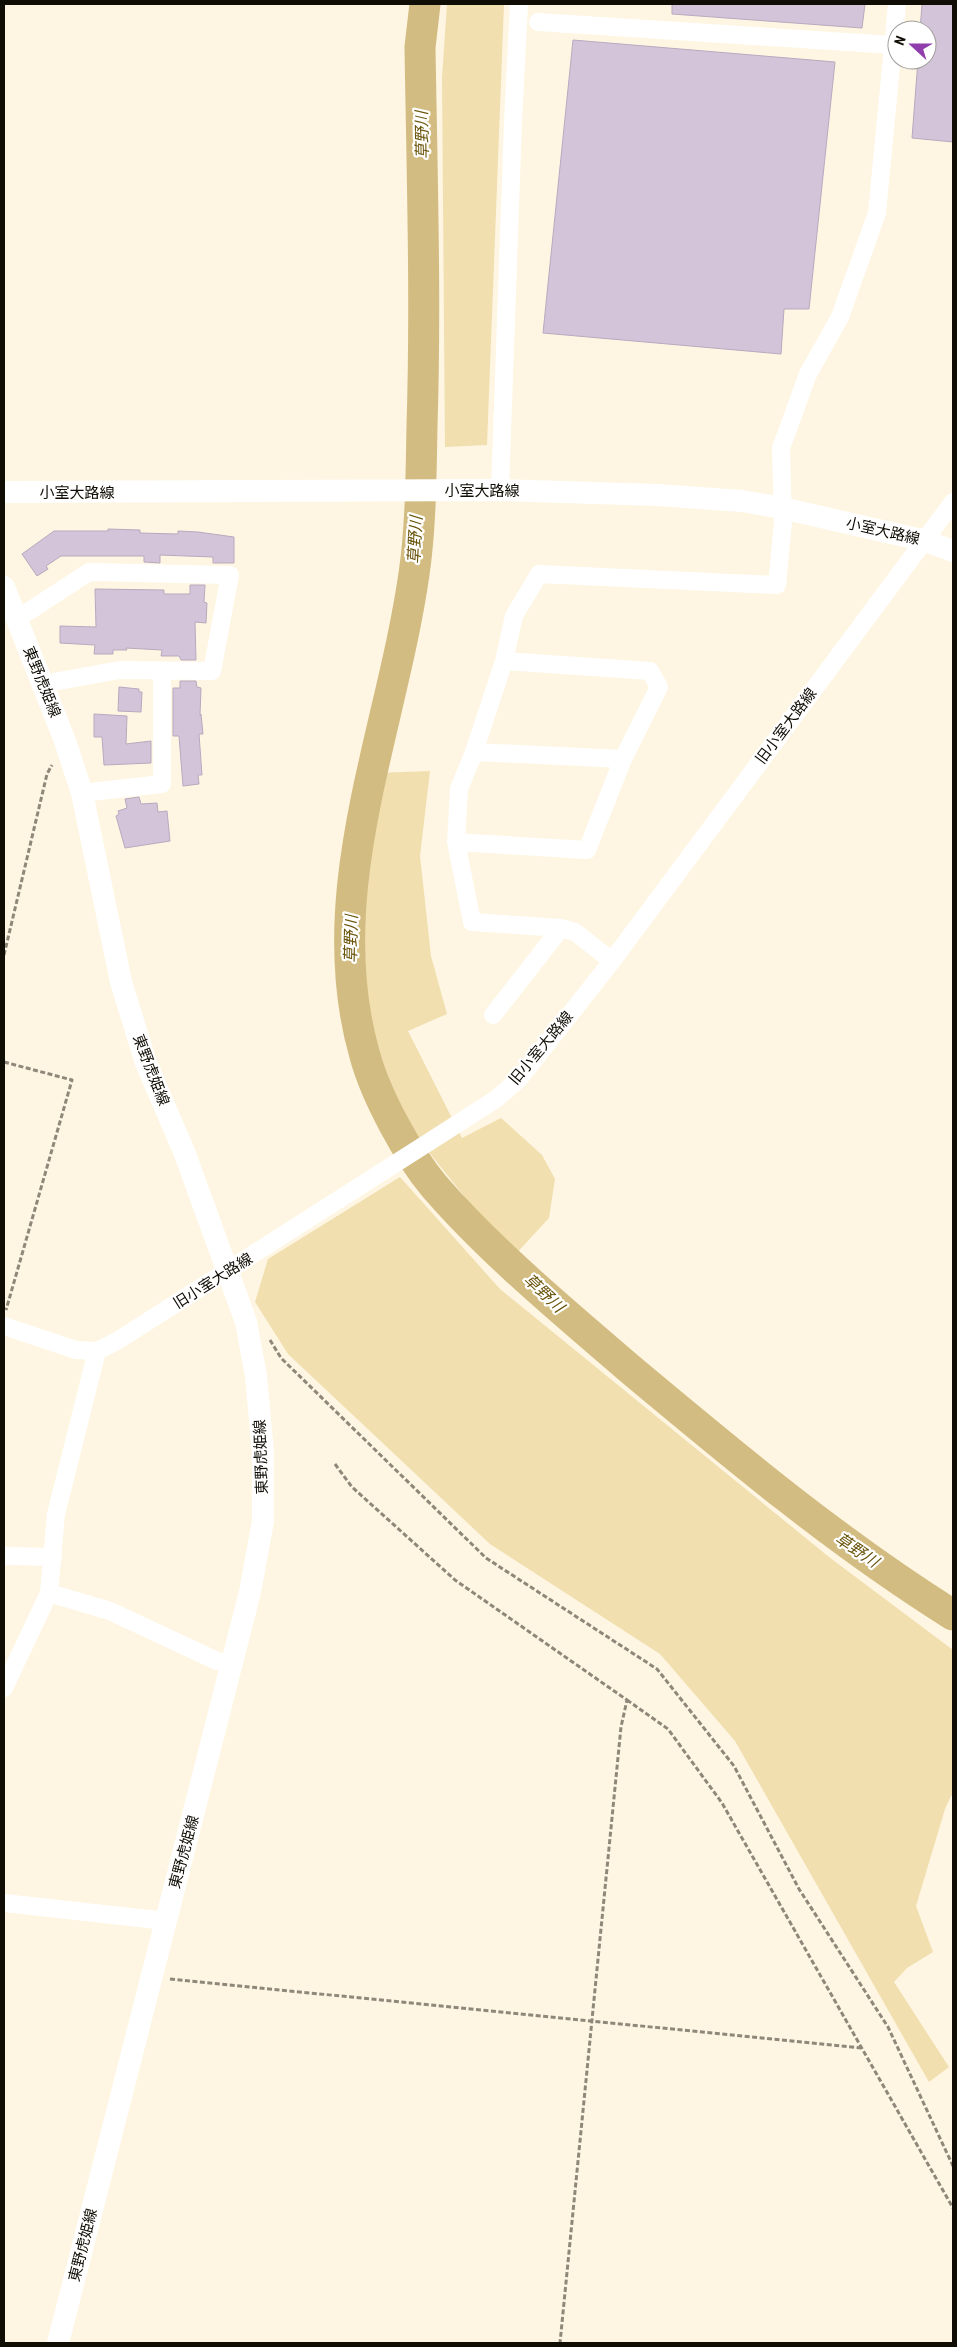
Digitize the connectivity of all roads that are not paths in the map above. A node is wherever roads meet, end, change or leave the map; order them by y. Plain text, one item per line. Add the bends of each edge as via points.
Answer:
1 (520, 4) edge
2 (897, 4) edge
3 (895, 20) edge
4 (538, 22) dead end
5 (887, 45) edge
6 (891, 70) edge
7 (496, 491) junction
8 (4, 492) edge
9 (953, 502) edge
10 (782, 508) junction
11 (926, 541) junction
12 (953, 551) edge
13 (4, 587) edge
14 (17, 619) junction
15 (504, 661) junction
16 (162, 672) junction
17 (42, 684) junction
18 (474, 752) junction
19 (623, 759) junction
20 (82, 793) junction
21 (456, 842) junction
22 (561, 928) junction
23 (612, 961) junction
24 (493, 1015) dead end
25 (227, 1273) junction
26 (4, 1326) edge
27 (97, 1351) junction
28 (4, 1556) edge
29 (53, 1557) junction
30 (49, 1593) junction
31 (233, 1664) junction
32 (4, 1688) edge
33 (4, 1903) edge
34 (166, 1921) junction
35 (58, 2343) edge

1 - 7 street
2 - 3 street
4 - 5 street
6 - 10 street via 877,213 840,317 808,374 781,448
7 - 8 main road, 小室大路線
7 - 10 main road, 小室大路線 via 657,495 742,501
9 - 11 street, 旧小室大路線
10 - 11 main road, 小室大路線
10 - 15 street via 777,585 539,574 514,616
11 - 12 main road, 小室大路線
11 - 23 street, 旧小室大路線 via 720,812
13 - 14 main road, 東野虎姫線
14 - 16 street via 89,572 230,575 212,671
14 - 17 main road, 東野虎姫線
15 - 18 street
15 - 19 street via 650,671 658,687
16 - 17 street via 120,670
16 - 20 street via 162,784
17 - 20 main road, 東野虎姫線
18 - 19 street
18 - 21 street via 459,789
19 - 21 street via 587,850
20 - 25 main road, 東野虎姫線 via 120,982 146,1063 185,1154
21 - 22 street via 472,922
22 - 23 street via 574,932
22 - 24 street
23 - 25 street, 旧小室大路線 via 519,1079 496,1098
25 - 27 street, 旧小室大路線
25 - 31 main road, 東野虎姫線 via 246,1322 256,1376 263,1453 263,1521
26 - 27 street via 76,1350
27 - 29 street via 56,1514
28 - 29 street
29 - 30 street
30 - 31 street via 110,1611 217,1661
30 - 32 street
31 - 34 main road, 東野虎姫線
33 - 34 street
34 - 35 main road, 東野虎姫線

